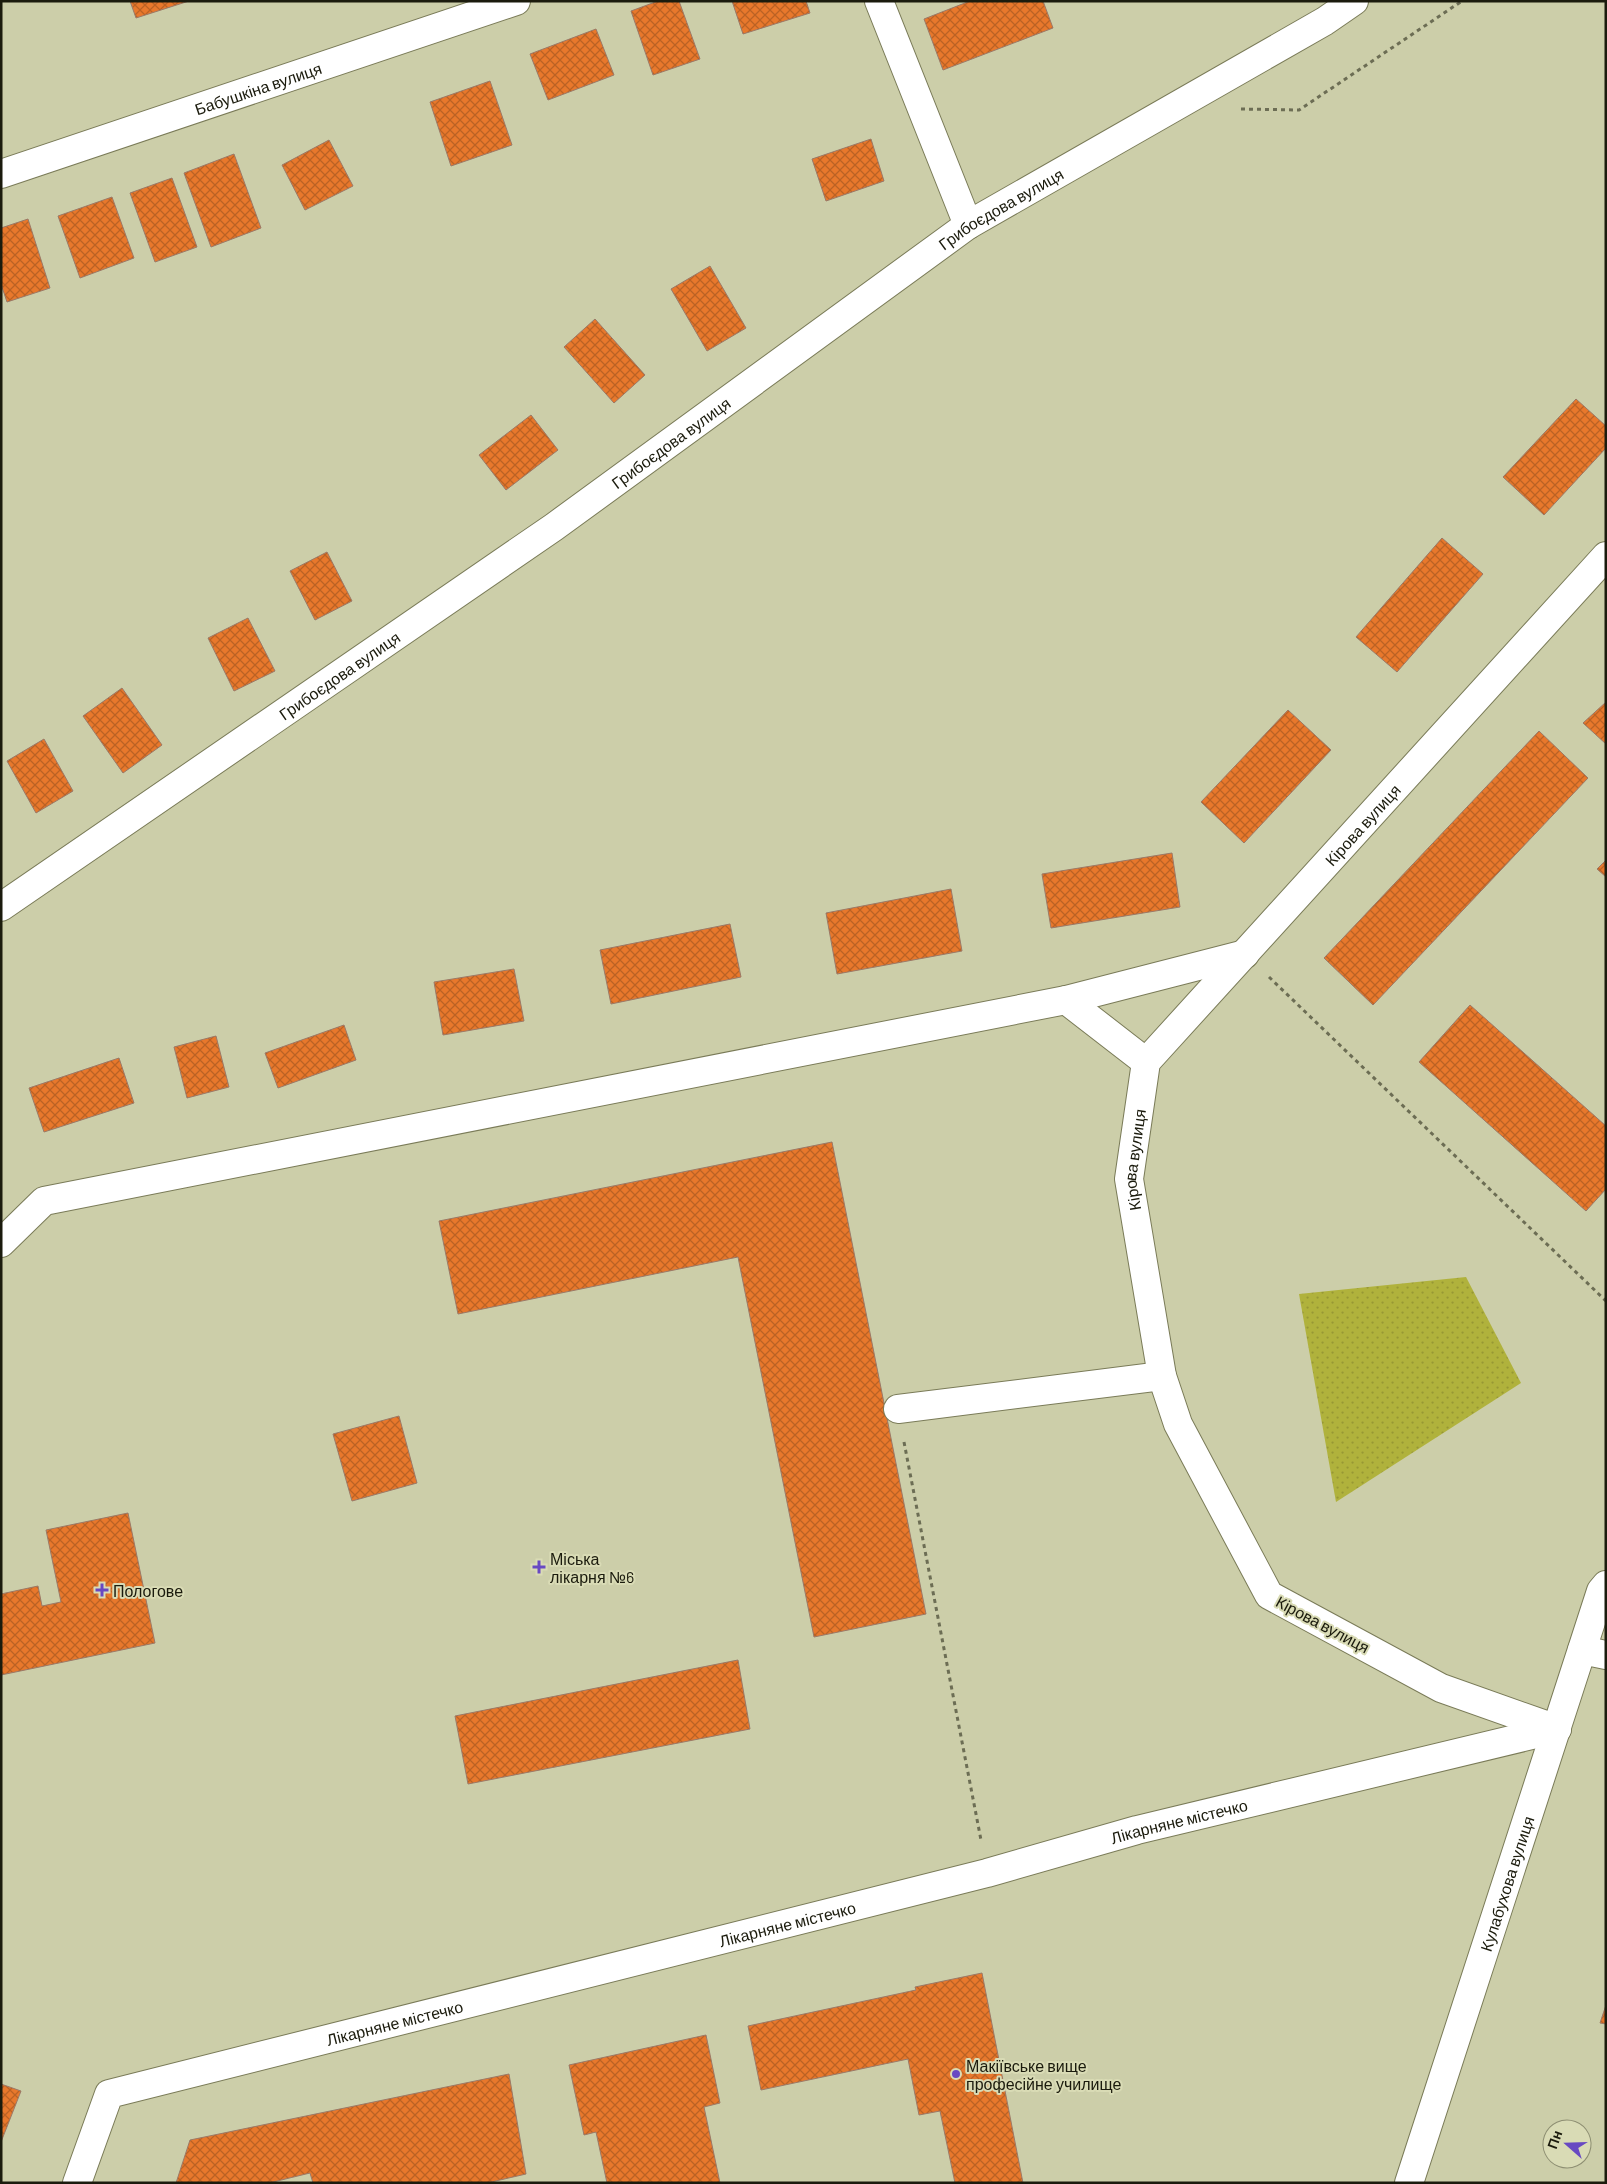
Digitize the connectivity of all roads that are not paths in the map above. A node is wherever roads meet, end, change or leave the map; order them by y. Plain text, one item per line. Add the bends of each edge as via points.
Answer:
1 (516, 1) edge
2 (879, 1) edge
3 (1354, 1) edge
4 (1, 174) edge
5 (968, 225) junction
6 (1606, 556) edge
7 (1, 907) edge
8 (1245, 954) junction
9 (1066, 1000) junction
10 (1146, 1062) junction
11 (1, 1243) edge
12 (1162, 1376) junction
13 (898, 1409) road end
14 (1606, 1584) edge
15 (1594, 1652) edge
16 (1557, 1729) junction
17 (77, 2183) edge
18 (1409, 2183) edge

1 - 4 street, Бабушкіна вулиця
2 - 5 street
3 - 5 street, Грибоєдова вулиця via 1325,21
5 - 7 street, Грибоєдова вулиця via 554,527
6 - 8 street, Кірова вулиця
8 - 9 street
8 - 10 street, Кірова вулиця
9 - 10 street
9 - 11 street via 44,1201
10 - 12 street, Кірова вулиця via 1129,1179
12 - 13 street
12 - 16 street, Кірова вулиця via 1178,1424 1269,1595 1441,1688
14 - 15 street, Кулабухова вулиця via 1601,1591
15 - 16 street, Кулабухова вулиця
16 - 17 street, Лікарняне містечко via 1136,1830 987,1873 109,2094
16 - 18 street, Кулабухова вулиця

